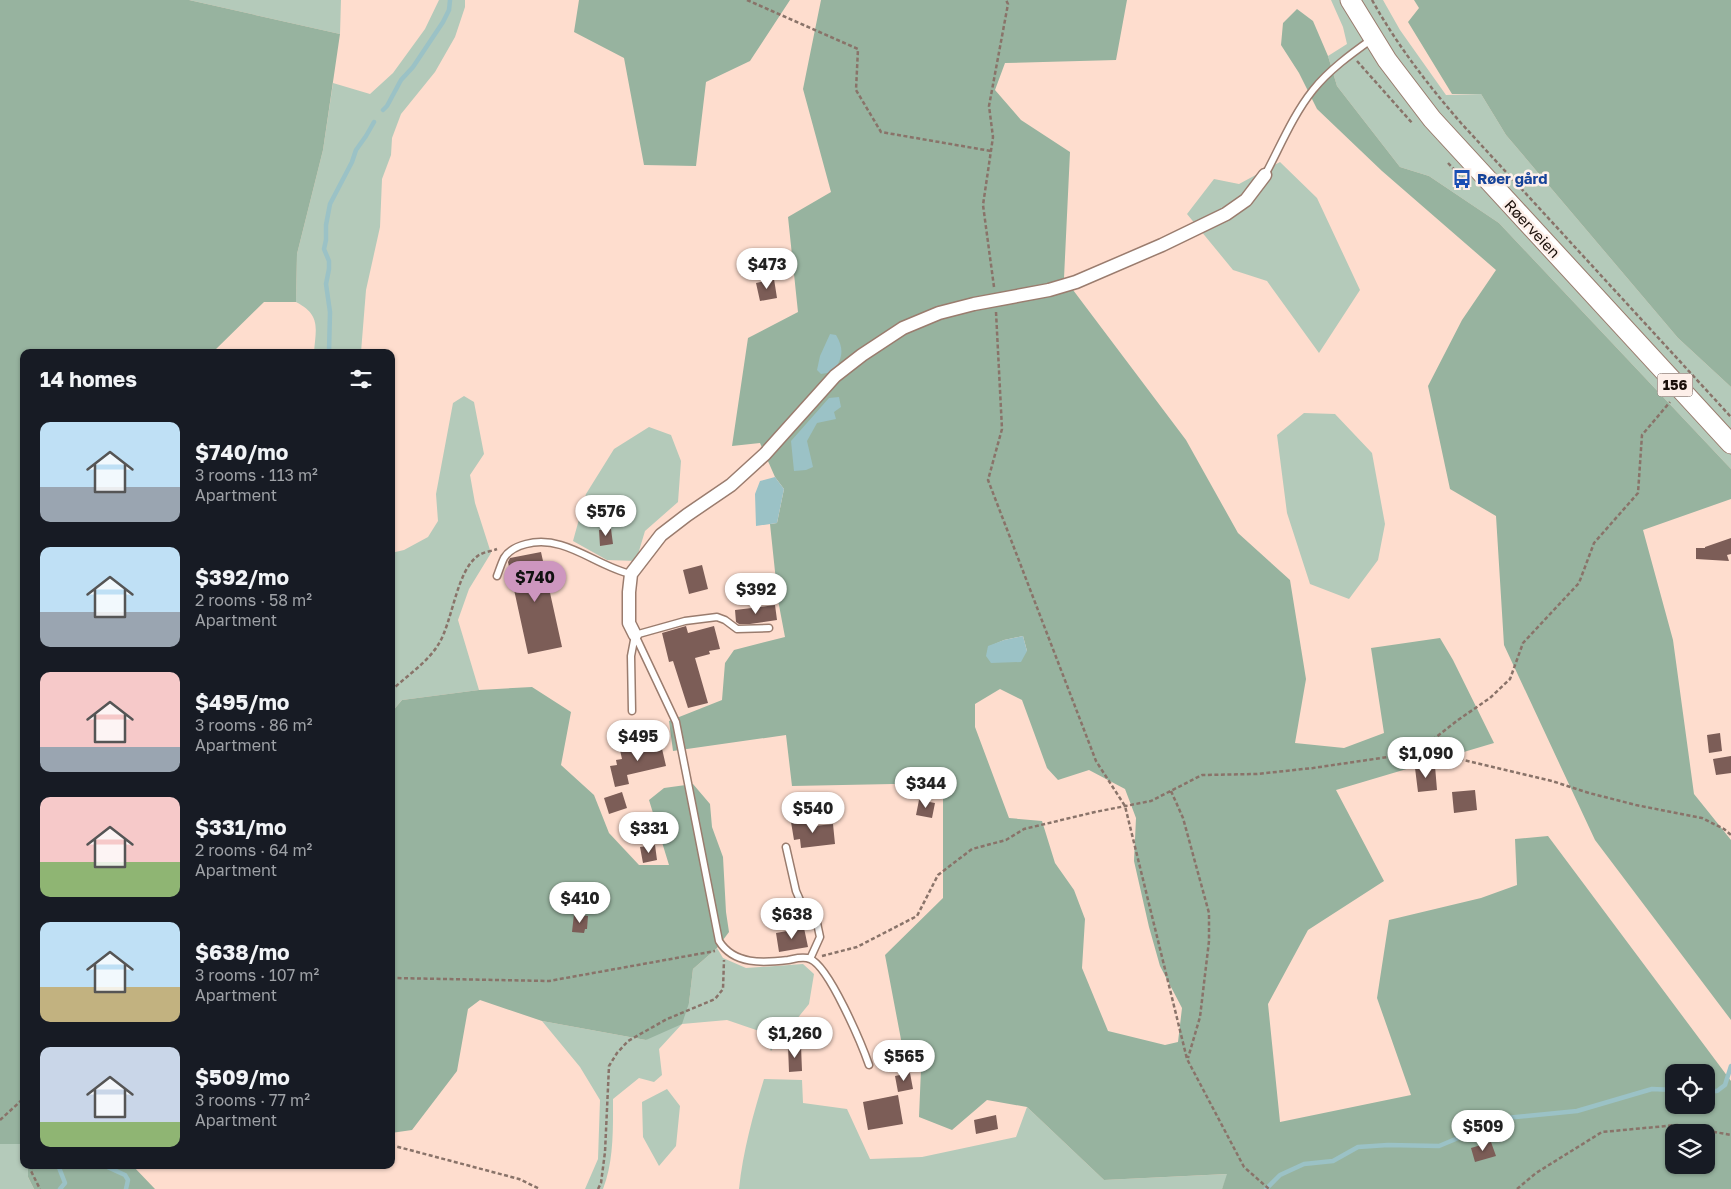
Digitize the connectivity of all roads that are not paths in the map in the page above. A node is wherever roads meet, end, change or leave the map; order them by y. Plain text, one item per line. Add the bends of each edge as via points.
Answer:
1 (1350, 0) edge
2 (1373, 38) junction
3 (1265, 175) joint
4 (1731, 444) edge
5 (631, 574) junction
6 (497, 576) dead end
7 (769, 628) dead end
8 (635, 635) junction
9 (632, 711) dead end
10 (786, 847) dead end
11 (810, 959) junction
12 (869, 1065) dead end

1 - 2 main road, Røerveien / 156
2 - 3 lane via 1313,90
2 - 4 main road, Røerveien / 156 via 1408,90 1455,146
3 - 5 street via 1246,200 1226,214 1076,282 939,313 904,328 835,376 765,454 731,485 661,535
5 - 6 lane via 560,544 541,542 516,547 504,558
5 - 8 street via 629,623
7 - 8 lane via 737,629 717,618 685,621
8 - 9 lane
8 - 11 lane via 676,722 719,941 724,950 737,957 760,963
10 - 11 lane via 796,891 803,907 817,923 820,937
11 - 12 lane via 836,993

